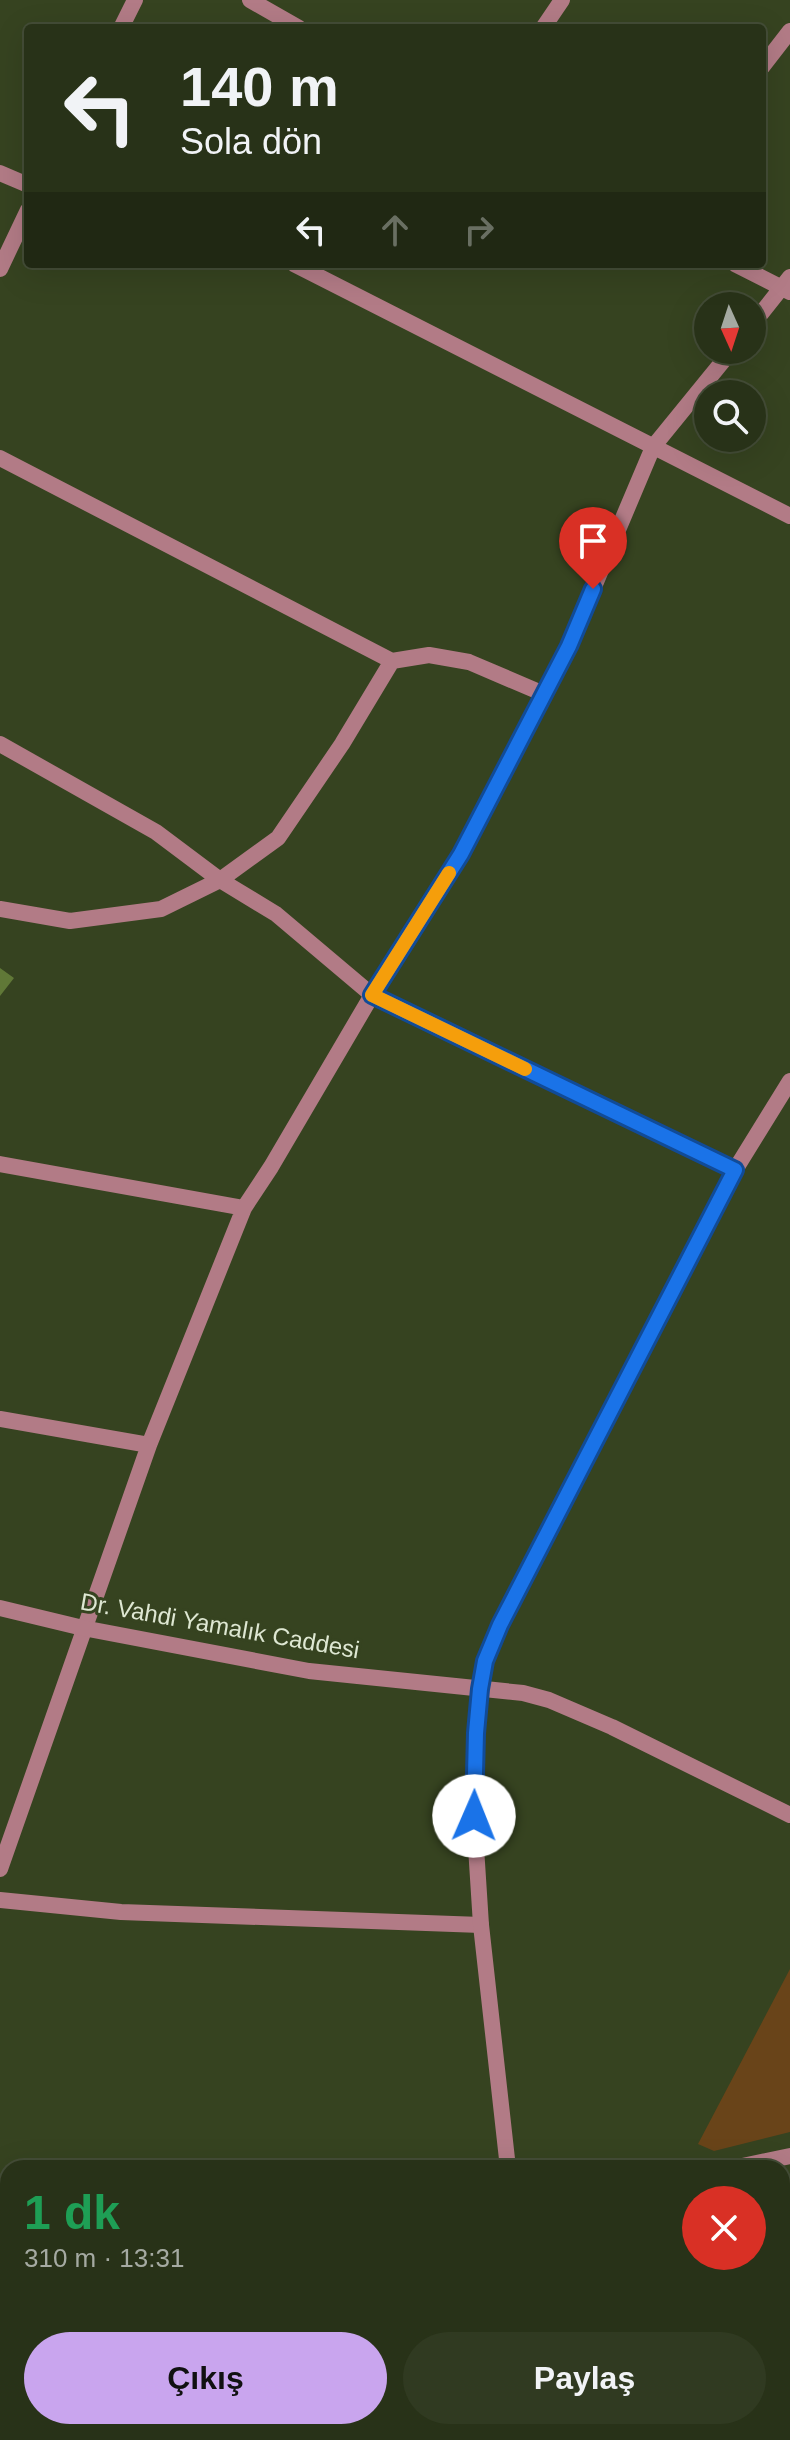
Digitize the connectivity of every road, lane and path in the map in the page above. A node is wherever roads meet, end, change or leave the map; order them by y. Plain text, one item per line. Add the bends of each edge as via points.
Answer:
1 (135, 0) edge
2 (250, 0) edge
3 (562, 0) edge
4 (123, 24) edge
5 (292, 24) edge
6 (546, 24) edge
7 (790, 31) edge
8 (766, 62) edge
9 (0, 173) edge
10 (24, 183) edge
11 (24, 218) edge
12 (302, 268) edge
13 (744, 268) edge
14 (0, 269) edge
15 (787, 286) edge
16 (766, 309) edge
17 (721, 364) edge
18 (653, 447) junction
19 (0, 458) edge
20 (790, 516) edge
21 (392, 661) junction
22 (544, 694) junction
23 (0, 744) edge
24 (220, 880) junction
25 (0, 909) edge
26 (372, 995) junction
27 (790, 1081) edge
28 (0, 1164) edge
29 (735, 1170) junction
30 (244, 1208) junction
31 (0, 1419) edge
32 (149, 1445) junction
33 (0, 1608) edge
34 (83, 1628) junction
35 (480, 1689) junction
36 (790, 1815) edge
37 (0, 1869) edge
38 (0, 1900) edge
39 (481, 1925) junction
40 (507, 2160) edge

1 - 4 street
2 - 5 street
3 - 6 street
7 - 8 street
9 - 10 street
11 - 14 street
12 - 18 street
13 - 15 street
15 - 16 street
17 - 18 street
18 - 20 street
18 - 22 street
19 - 21 street
21 - 22 street via 429,655 469,662
21 - 24 street via 278,838
22 - 26 street via 461,854
23 - 24 street via 156,832
24 - 25 street via 161,909 70,921
24 - 26 street via 276,914
26 - 29 street
26 - 30 street
27 - 29 street
28 - 30 street
29 - 35 street via 500,1625
30 - 32 street
31 - 32 street
32 - 34 street
33 - 34 street, Dr. Vahdi Yamalık Caddesi
34 - 35 street, Dr. Vahdi Yamalık Caddesi via 309,1671
34 - 37 street
35 - 36 street, Dr. Vahdi Yamalık Caddesi via 549,1700
35 - 39 street via 474,1816
38 - 39 street via 121,1912
39 - 40 street

